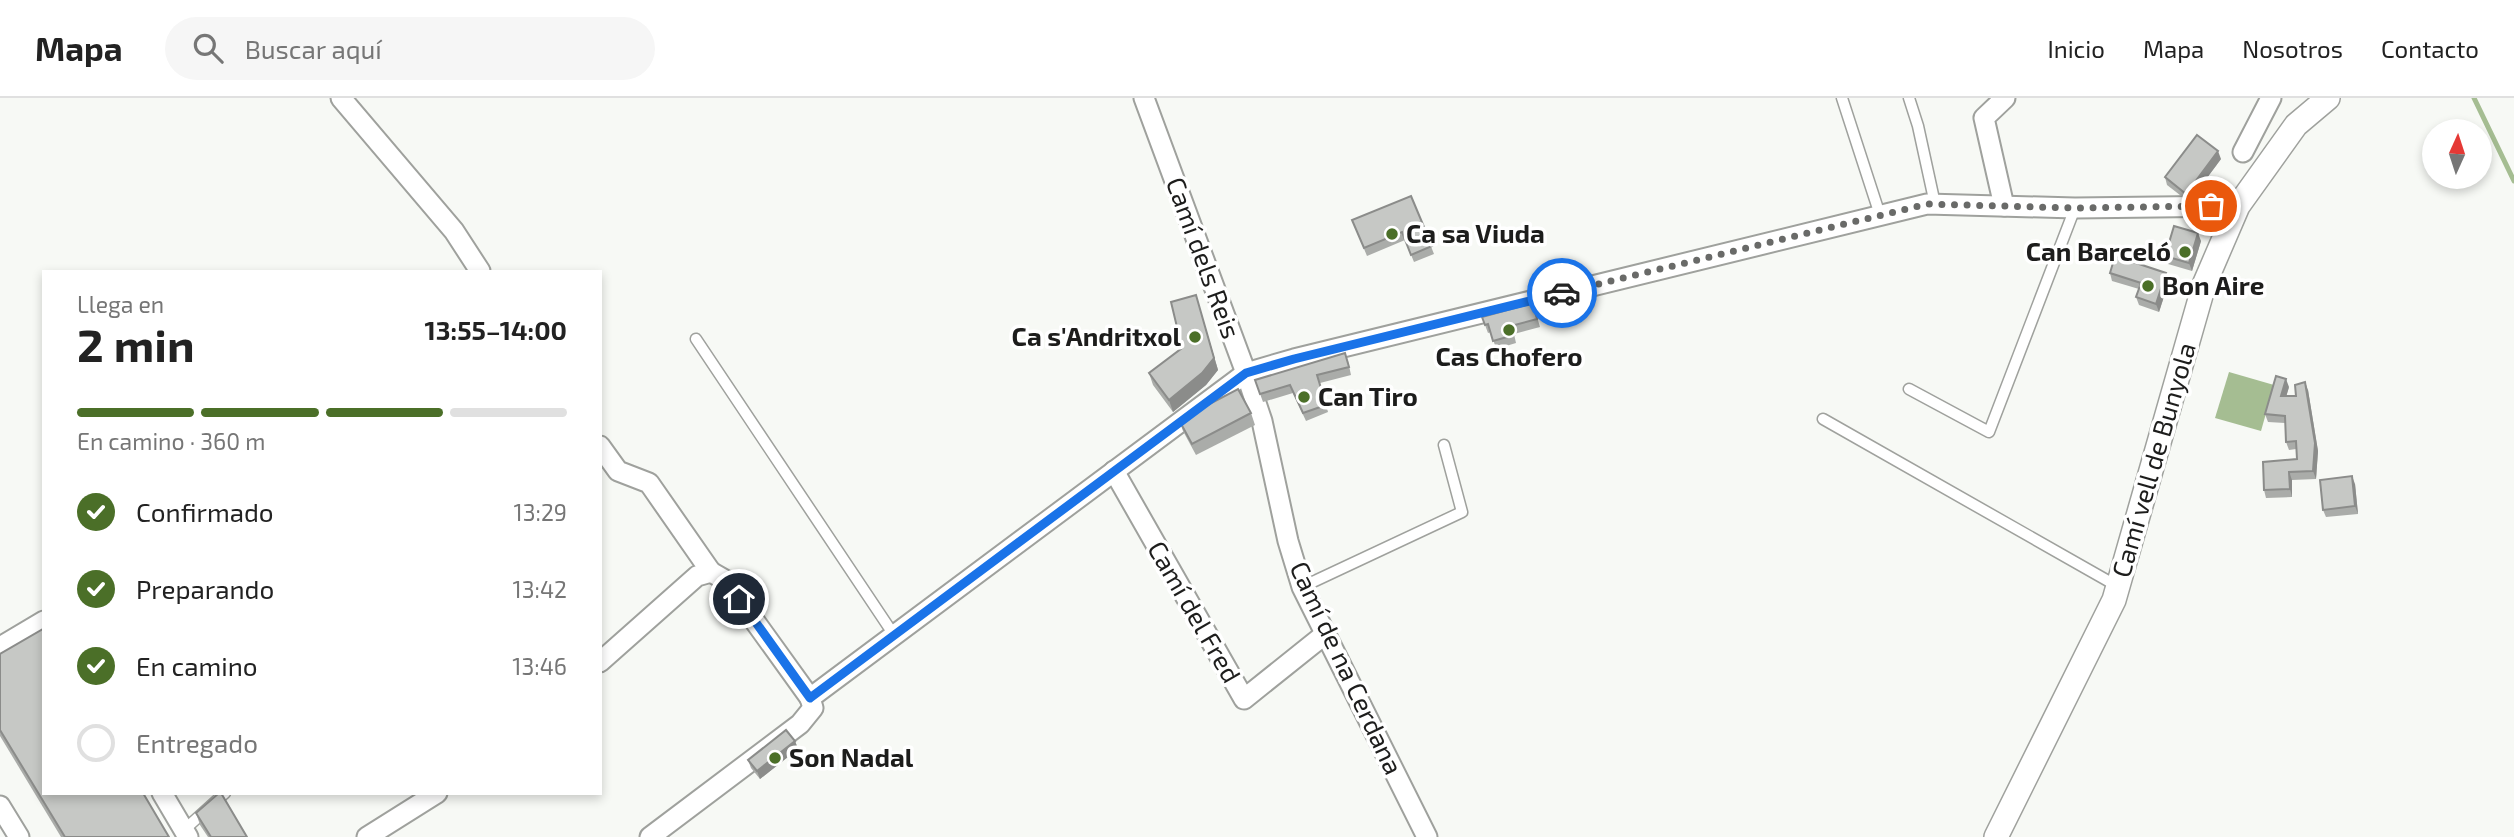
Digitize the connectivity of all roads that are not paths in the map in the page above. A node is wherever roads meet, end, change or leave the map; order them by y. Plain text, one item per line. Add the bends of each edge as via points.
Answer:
1 (341, 98) edge
2 (1144, 98) edge
3 (1842, 98) edge
4 (1909, 98) edge
5 (2005, 98) edge
6 (2271, 98) edge
7 (2328, 98) edge
8 (2243, 152) dead end
9 (1935, 204) junction
10 (2004, 206) junction
11 (2238, 206) junction
12 (2075, 208) junction
13 (1880, 215) junction
14 (479, 270) edge
15 (696, 338) dead end
16 (1246, 373) junction
17 (1909, 389) dead end
18 (1823, 419) dead end
19 (1444, 445) dead end
20 (602, 449) edge
21 (1114, 471) junction
22 (711, 572) junction
23 (2117, 586) junction
24 (1302, 587) junction
25 (42, 622) edge
26 (894, 635) junction
27 (1324, 635) junction
28 (0, 647) edge
29 (602, 660) edge
30 (810, 698) junction
31 (163, 795) edge
32 (223, 795) edge
33 (435, 795) edge
34 (0, 806) edge
35 (186, 834) edge
36 (19, 837) edge
37 (368, 837) edge
38 (650, 837) edge
39 (1427, 837) edge
40 (1996, 837) edge

1 - 14 street via 454,231
2 - 16 street, Camí dels Reis
3 - 13 lane
4 - 9 lane
5 - 10 street via 1984,118
6 - 8 street
7 - 11 street, Camí vell de Bunyola via 2296,125
9 - 10 street, Camí dels Reis
9 - 13 street, Camí dels Reis
10 - 12 street, Camí dels Reis
11 - 12 street, Camí dels Reis
11 - 23 street, Camí vell de Bunyola via 2204,285
12 - 17 lane via 1989,432
13 - 16 street, Camí dels Reis
15 - 26 lane
16 - 21 street
16 - 24 street, Camí de na Cerdana
18 - 23 lane
19 - 24 lane via 1462,512
20 - 22 street via 618,471 649,483
21 - 26 street
21 - 27 street, Camí del Fred via 1244,699
22 - 29 street via 697,576
22 - 30 street via 725,580
23 - 40 street, Camí vell de Bunyola
24 - 27 street, Camí de na Cerdana
25 - 28 street
26 - 30 street
27 - 39 street, Camí de na Cerdana
30 - 38 street via 813,708 800,724
31 - 35 street
32 - 35 lane
33 - 37 street
34 - 36 street

